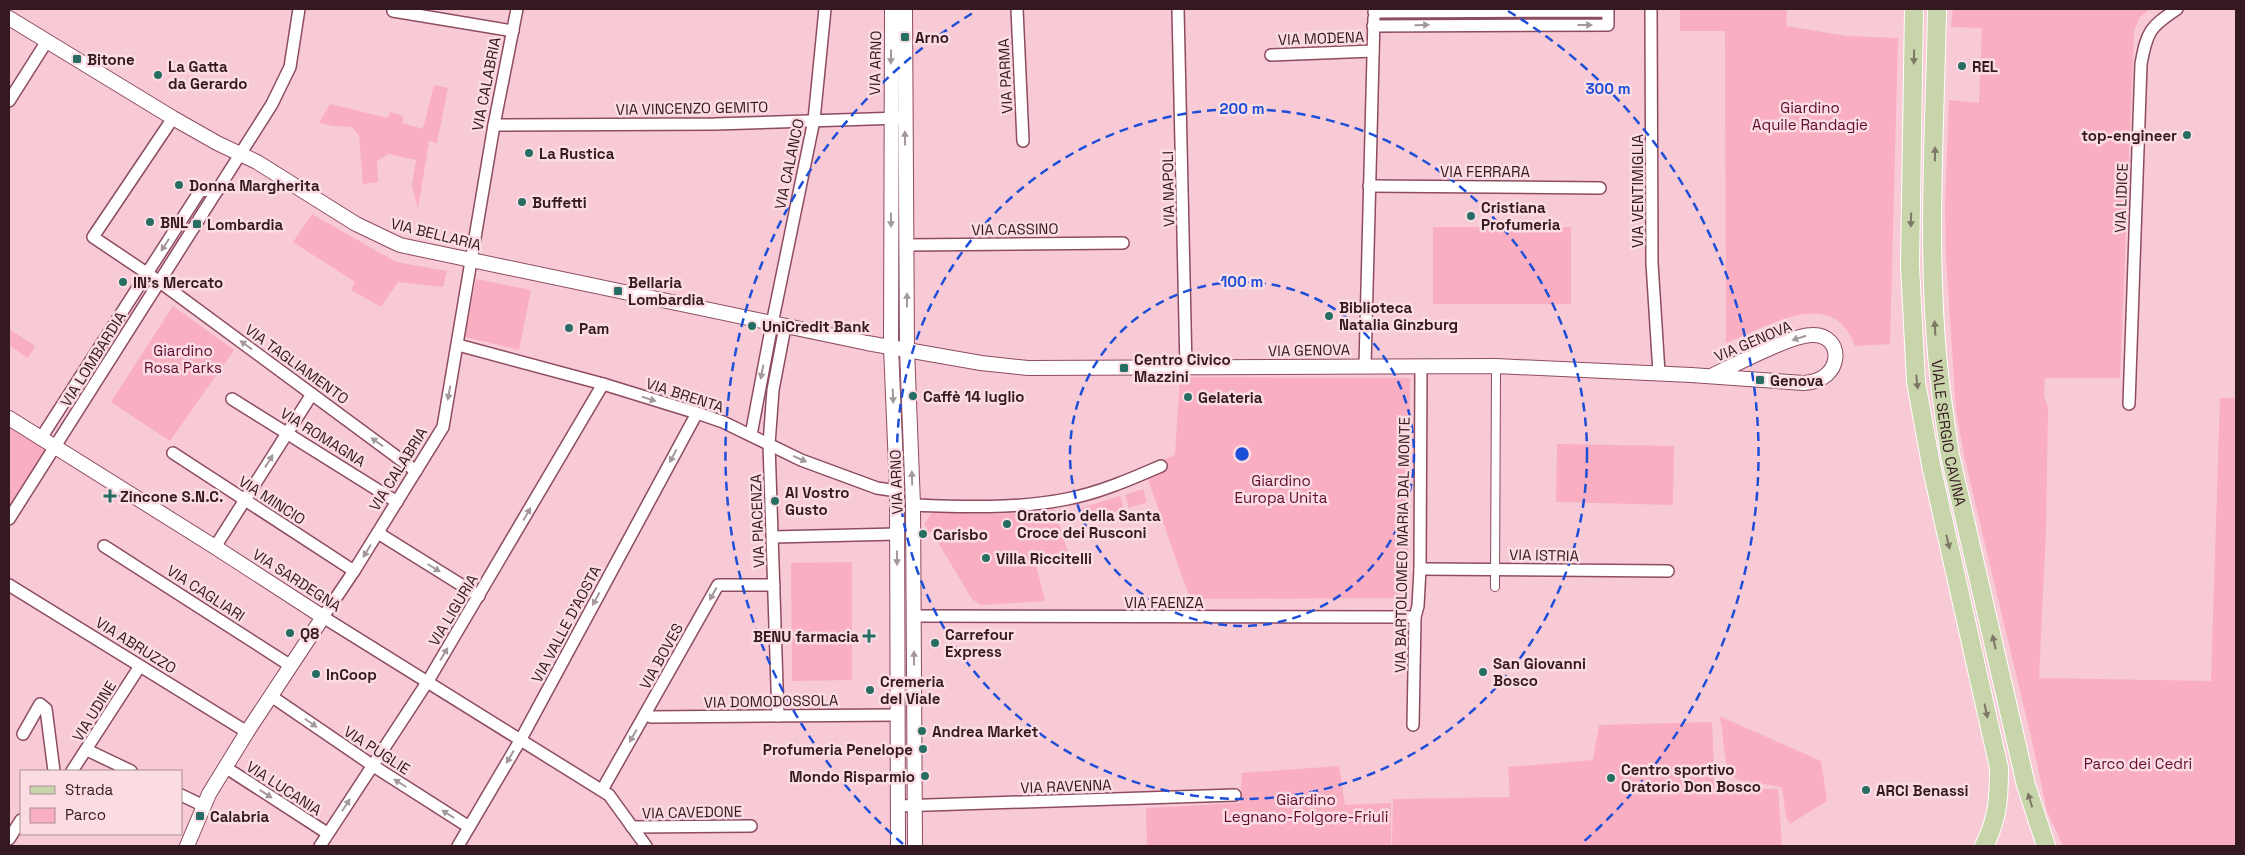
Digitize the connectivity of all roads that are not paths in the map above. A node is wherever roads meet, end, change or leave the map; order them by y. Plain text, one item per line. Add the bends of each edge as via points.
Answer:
1 (299, 9) edge
2 (517, 9) edge
3 (825, 9) edge
4 (892, 9) edge
5 (905, 9) edge
6 (1017, 9) edge
7 (1178, 9) edge
8 (1651, 9) edge
9 (1914, 9) edge
10 (1937, 9) edge
11 (2177, 9) edge
12 (1374, 10) edge
13 (393, 11) dead end
14 (9, 18) edge
15 (1373, 26) junction
16 (513, 31) junction
17 (47, 41) junction
18 (1373, 52) junction
19 (1271, 55) dead end
20 (9, 101) edge
21 (173, 118) junction
22 (890, 118) junction
23 (904, 118) junction
24 (814, 120) junction
25 (494, 125) junction
26 (1023, 141) dead end
27 (241, 153) junction
28 (1369, 186) junction
29 (1600, 188) dead end
30 (219, 189) junction
31 (1123, 243) dead end
32 (907, 245) junction
33 (472, 261) junction
34 (148, 273) junction
35 (160, 282) junction
36 (778, 325) junction
37 (458, 345) junction
38 (891, 347) junction
39 (908, 349) junction
40 (1365, 366) junction
41 (1421, 366) junction
42 (1496, 366) junction
43 (1186, 368) junction
44 (1659, 373) junction
45 (1711, 376) junction
46 (603, 384) junction
47 (312, 394) junction
48 (232, 399) dead end
49 (2128, 404) dead end
50 (697, 413) junction
51 (9, 418) edge
52 (287, 432) junction
53 (750, 435) junction
54 (41, 438) junction
55 (769, 444) junction
56 (55, 447) junction
57 (174, 454) dead end
58 (1161, 466) dead end
59 (416, 470) junction
60 (897, 491) junction
61 (245, 500) junction
62 (397, 502) junction
63 (913, 505) junction
64 (9, 519) edge
65 (378, 532) junction
66 (897, 534) junction
67 (773, 537) junction
68 (104, 546) dead end
69 (215, 546) junction
70 (1420, 569) junction
71 (1495, 569) junction
72 (354, 571) junction
73 (1668, 571) dead end
74 (9, 585) edge
75 (774, 585) junction
76 (1495, 587) dead end
77 (479, 596) junction
78 (914, 616) junction
79 (323, 617) junction
80 (1415, 617) junction
81 (140, 666) junction
82 (290, 666) junction
83 (428, 681) junction
84 (271, 696) junction
85 (646, 714) junction
86 (897, 715) junction
87 (778, 716) junction
88 (1413, 725) dead end
89 (246, 732) junction
90 (23, 734) dead end
91 (521, 739) junction
92 (87, 750) junction
93 (372, 765) junction
94 (225, 767) junction
95 (54, 770) edge
96 (73, 770) edge
97 (129, 770) edge
98 (602, 790) junction
99 (182, 795) edge
100 (1235, 795) dead end
101 (204, 806) junction
102 (898, 806) junction
103 (914, 806) junction
104 (20, 822) edge
105 (752, 826) dead end
106 (469, 827) junction
107 (632, 827) junction
108 (327, 833) junction
109 (9, 840) edge
110 (187, 846) edge
111 (320, 846) edge
112 (458, 846) edge
113 (646, 846) edge
114 (898, 846) edge
115 (915, 846) edge
116 (1984, 846) edge
117 (2046, 846) edge

1 - 27 street, VIA LOMBARDIA via 290,67 272,104
2 - 16 street, VIA CALABRIA
3 - 24 street, VIA CALANCO
4 -> 22 street, VIA ARNO
5 - 23 street, VIA ARNO
6 - 26 street, VIA PARMA
7 - 43 street, VIA NAPOLI
8 - 44 street, VIA VENTIMIGLIA via 1652,263
9 -> 116 main road, VIALE SERGIO CAVINA via 1910,266 1916,382 1931,465 1999,768 1999,800 1993,829
117 -> 10 main road, VIALE SERGIO CAVINA via 2026,785 1950,455 1943,410 1933,256
11 - 49 street, VIA LIDICE via 2156,22 2146,39 2141,64
12 - 15 street
15 -> 12 street via 1608,25 1608,11
13 - 16 street, VIA CALABRIA
14 - 17 street, VIA BELLARIA
15 - 18 street
16 - 25 street, VIA CALABRIA
17 - 20 street
17 - 21 street, VIA BELLARIA
18 - 19 street, VIA MODENA
18 - 28 street
21 - 27 street, VIA BELLARIA via 216,143
21 - 34 street via 92,237
22 - 23 street
22 - 24 street, VIA VINCENZO GEMITO
22 -> 38 street, VIA ARNO
32 -> 23 street, VIA ARNO
24 - 25 street, VIA VINCENZO GEMITO
24 - 36 street, VIA CALANCO
25 - 33 street, VIA CALABRIA
27 - 30 street, VIA LOMBARDIA
27 - 33 street, VIA BELLARIA via 380,237 400,245
28 - 29 street, VIA FERRARA
28 - 40 street
30 -> 34 street, VIA LOMBARDIA via 200,190
30 - 35 street, VIA LOMBARDIA
31 - 32 street, VIA CASSINO
39 -> 32 street, VIA ARNO
33 - 36 street, VIA BELLARIA
33 - 37 street, VIA CALABRIA
34 - 35 street, VIA TAGLIAMENTO
34 - 54 street, VIA LOMBARDIA
47 -> 35 street, VIA TAGLIAMENTO
35 - 56 street, VIA LOMBARDIA
36 - 38 street, VIA BELLARIA
36 -> 53 street
36 - 55 street, VIA PIACENZA
37 - 46 street, VIA BRENTA
37 -> 59 street, VIA CALABRIA via 443,427
38 - 39 street, VIA BELLARIA
38 -> 60 street, VIA ARNO
39 - 43 street, VIA GENOVA via 1028,368
63 -> 39 street, VIA ARNO
40 - 41 street, VIA GENOVA
40 - 43 street, VIA GENOVA
41 - 42 street, VIA GENOVA
41 - 70 street, VIA BARTOLOMEO MARIA DAL MONTE
42 - 44 street, VIA GENOVA
42 - 71 street
44 - 45 street, VIA GENOVA
45 -> 45 street, VIA GENOVA via 1808,382 1829,374 1836,362 1835,353 1824,338 1807,336
46 -> 50 street, VIA BRENTA
77 -> 46 street, VIA LIGURIA
47 - 52 street
59 -> 47 street, VIA TAGLIAMENTO
48 - 52 street, VIA ROMAGNA
50 - 53 street, VIA BRENTA
50 -> 91 street, VIA VALLE D'AOSTA
51 - 54 street, VIA SARDEGNA
61 -> 52 street
52 - 62 street, VIA ROMAGNA
53 - 55 street, VIA BRENTA
54 - 56 street, VIA SARDEGNA
55 -> 60 street, VIA BRENTA via 856,481
55 - 67 street, VIA PIACENZA
56 - 64 street, VIA LOMBARDIA
56 - 69 street, VIA SARDEGNA
57 - 61 street, VIA MINCIO
58 - 63 street via 1068,499 984,506
59 - 62 street, VIA CALABRIA
60 - 66 street, VIA ARNO
61 - 69 street
61 - 72 street, VIA MINCIO
62 - 65 street, VIA CALABRIA
63 - 78 street, VIA ARNO
65 -> 72 street, VIA CALABRIA
65 -> 77 street
66 - 67 street
66 -> 86 street, VIA ARNO
67 - 75 street, VIA PIACENZA
68 - 82 street, VIA CAGLIARI
69 - 79 street, VIA SARDEGNA
70 - 71 street, VIA ISTRIA
70 - 80 street, VIA BARTOLOMEO MARIA DAL MONTE
71 - 73 street, VIA ISTRIA
71 - 76 street
72 - 79 street, VIA CALABRIA
74 - 81 street, VIA ABRUZZO
75 -> 85 street, VIA BOVES via 718,584
75 - 87 street, VIA PIACENZA
83 -> 77 street, VIA LIGURIA
78 - 80 street, VIA FAENZA
103 -> 78 street, VIA ARNO
79 - 82 street, VIA CALABRIA
79 - 83 street, VIA SARDEGNA
80 - 88 street, VIA BARTOLOMEO MARIA DAL MONTE
81 - 89 street, VIA ABRUZZO
81 - 92 street, VIA UDINE
82 - 84 street, VIA CALABRIA
83 - 91 street, VIA SARDEGNA
83 - 93 street, VIA LIGURIA
84 - 89 street, VIA CALABRIA
84 -> 93 street, VIA PUGLIE
85 - 87 street, VIA DOMODOSSOLA via 650,717
85 -> 98 street, VIA BOVES
86 - 87 street, VIA DOMODOSSOLA
86 - 102 street, VIA ARNO
89 - 94 street, VIA CALABRIA
90 - 95 street, VIA UDINE via 40,704 46,709
91 - 98 street, VIA CAVEDONE
91 -> 106 street, VIA VALLE D'AOSTA
92 - 96 street, VIA UDINE
92 - 97 street
106 -> 93 street, VIA PUGLIE
108 -> 93 street, VIA LIGURIA
94 - 101 street, VIA CALABRIA
94 -> 108 street, VIA LUCANIA
98 - 107 street, VIA CAVEDONE
99 - 101 street
100 - 103 street, VIA RAVENNA
101 - 110 street, VIA CALABRIA
102 - 103 street, VIA RAVENNA
102 - 114 street, VIA ARNO
103 - 115 street, VIA ARNO
104 - 109 street
105 - 107 street, VIA CAVEDONE
106 - 112 street, VIA VALLE D'AOSTA
107 - 113 street, VIA CAVEDONE
108 - 111 street, VIA LIGURIA

